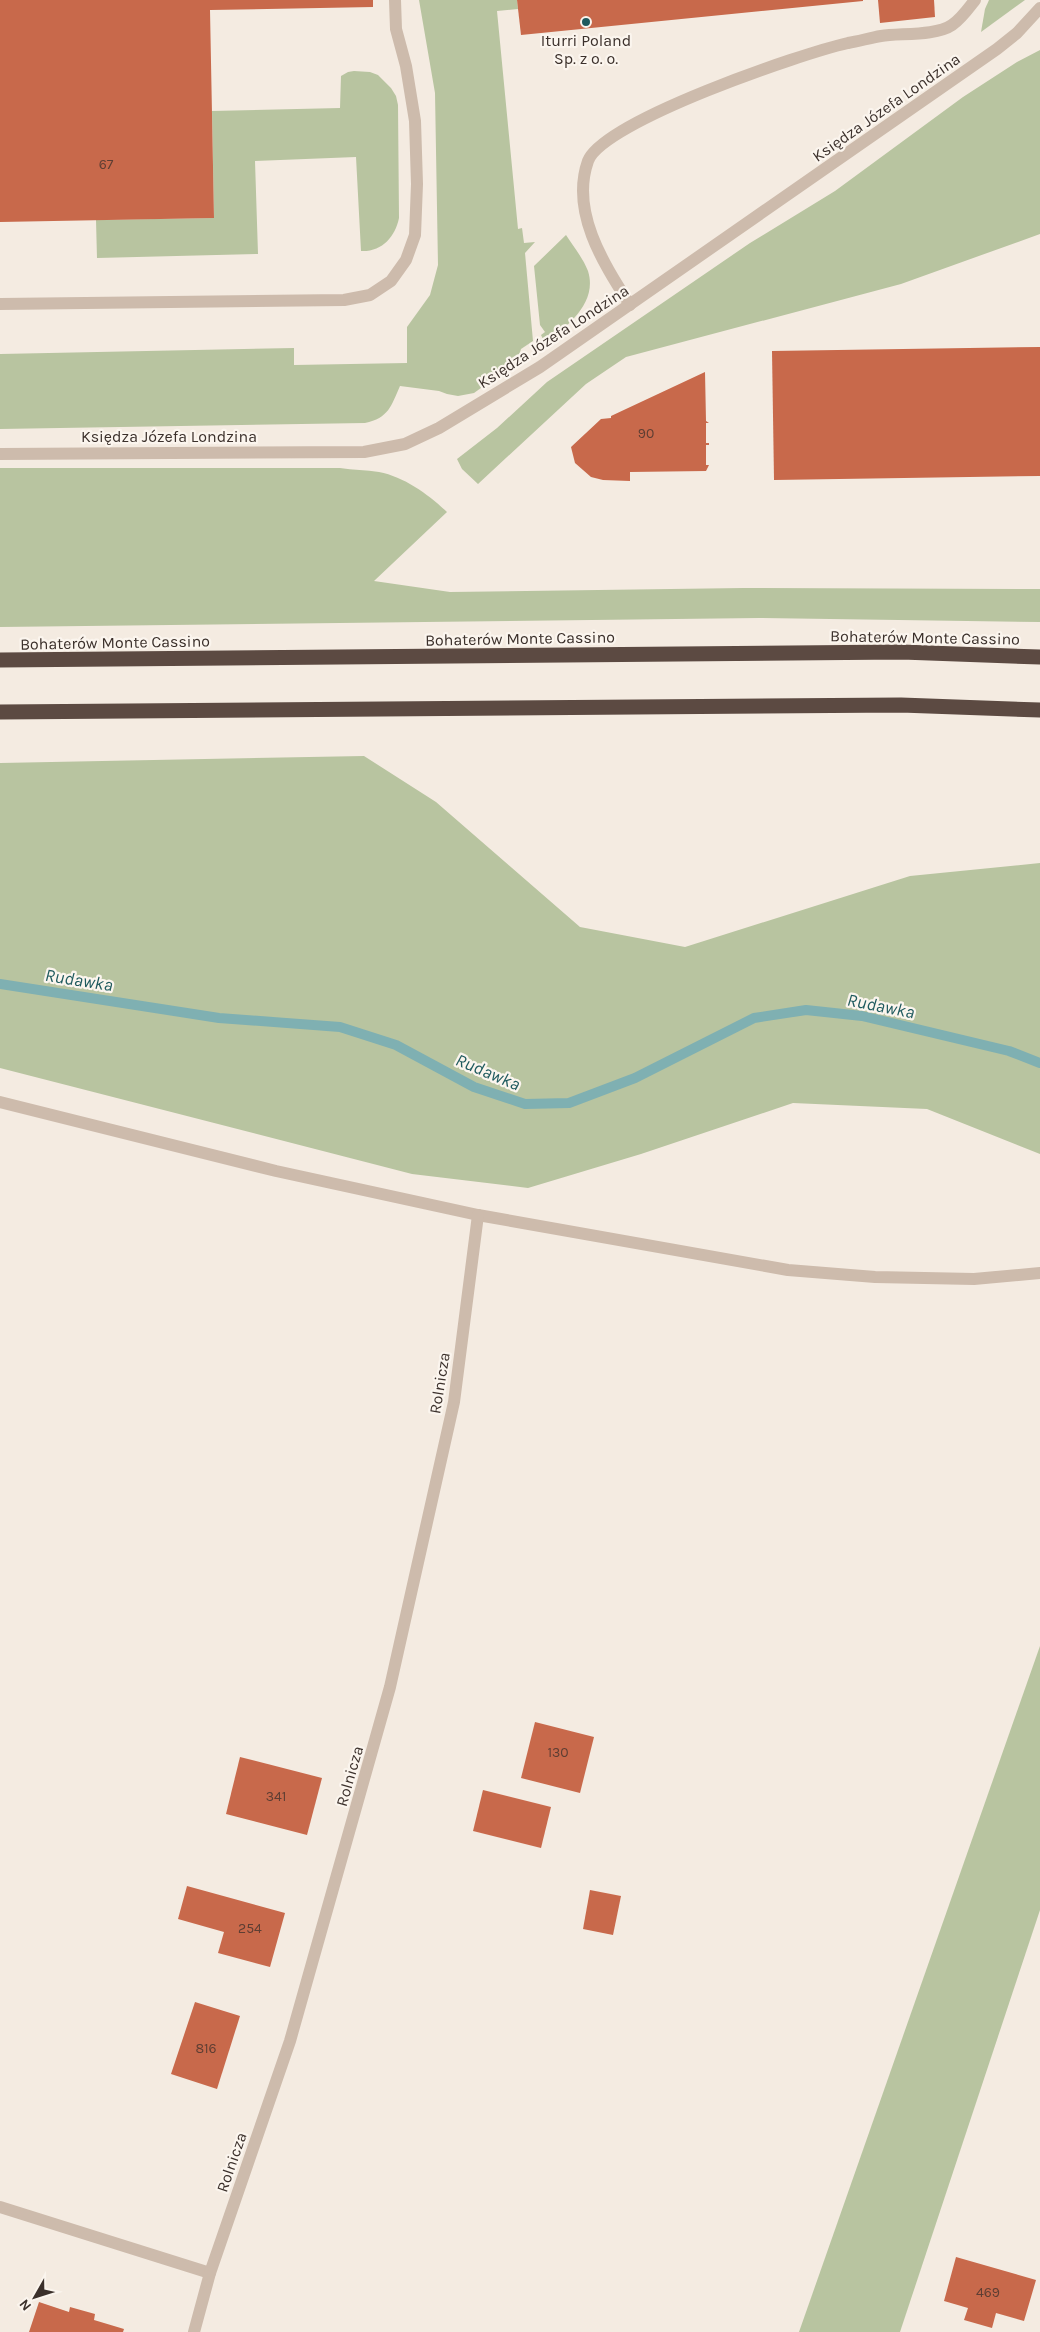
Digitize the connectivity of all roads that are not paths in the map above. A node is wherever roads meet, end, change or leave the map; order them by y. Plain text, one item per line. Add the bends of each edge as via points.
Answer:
1 (395, 0) edge
2 (974, 0) edge
3 (1040, 8) edge
4 (0, 304) edge
5 (630, 305) junction
6 (0, 454) edge
7 (1040, 657) edge
8 (0, 660) edge
9 (1040, 710) edge
10 (0, 712) edge
11 (0, 1102) edge
12 (478, 1215) junction
13 (1040, 1273) edge
14 (0, 2207) edge
15 (210, 2273) junction
16 (194, 2332) edge

1 - 4 street via 396,29 415,122 417,184 415,236 406,260 391,281 370,295 344,300
2 - 5 street via 959,19 945,29 881,36 824,48 645,117 599,147 589,159 585,175 583,197 588,226 605,265
3 - 5 street, Księdza Józefa Londzina via 998,49
5 - 6 street, Księdza Józefa Londzina via 540,368 439,428 405,444 364,452
7 - 8 highway, Bohaterów Monte Cassino via 902,652
9 - 10 highway via 901,705
11 - 12 street via 276,1171
12 - 13 street via 788,1270 875,1277 974,1279
12 - 15 street, Rolnicza via 454,1402 390,1687 290,2041
14 - 15 street
15 - 16 street, Rolnicza

